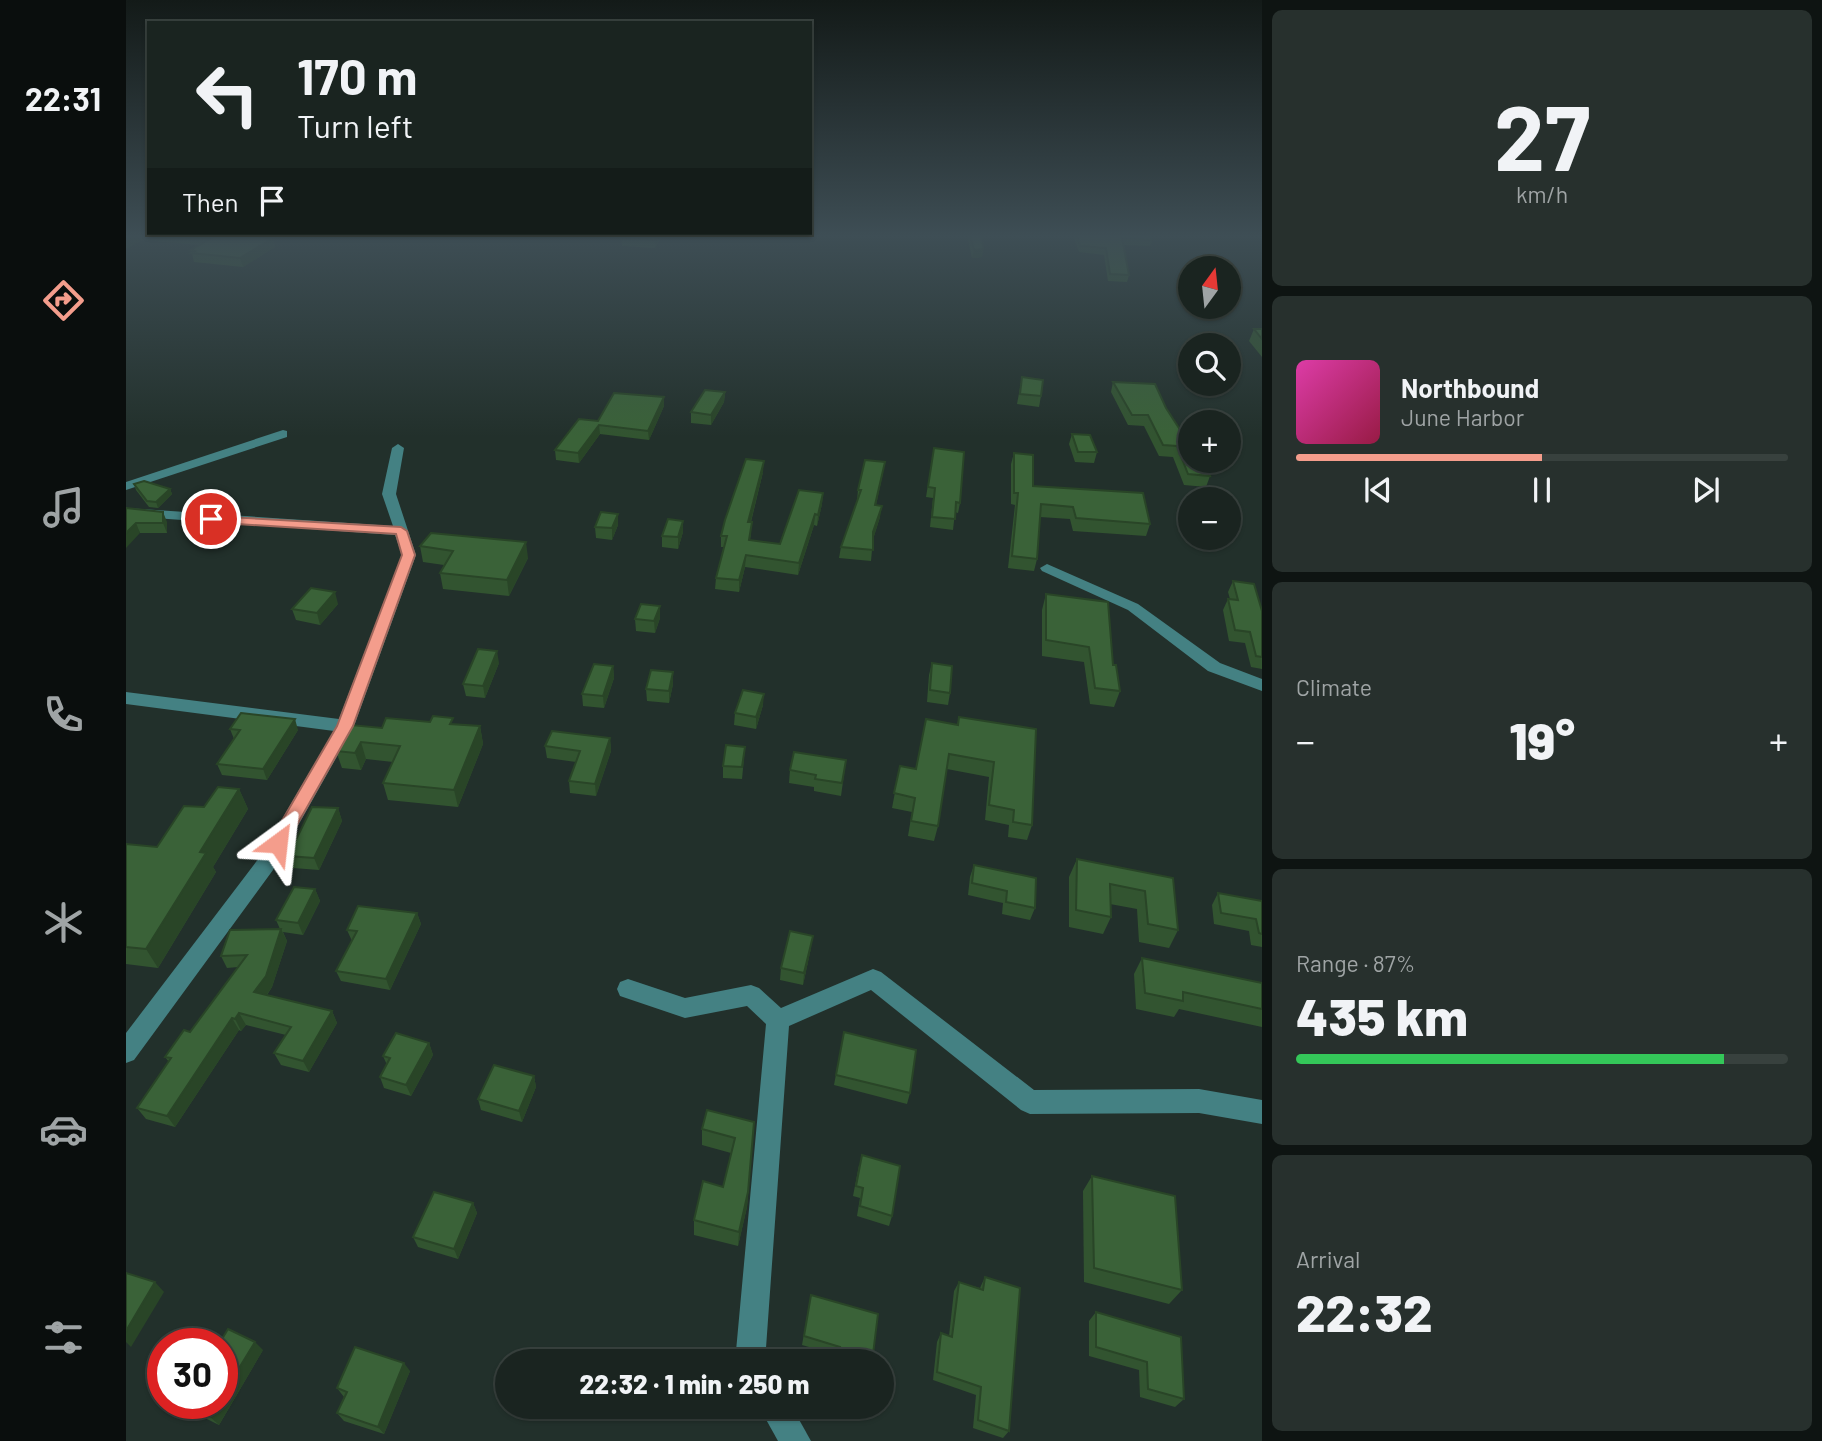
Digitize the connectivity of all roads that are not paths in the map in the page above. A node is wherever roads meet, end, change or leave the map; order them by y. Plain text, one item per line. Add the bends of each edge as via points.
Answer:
1 (283, 434) dead end
2 (398, 448) dead end
3 (126, 486) edge
4 (126, 512) edge
5 (401, 531) junction
6 (1047, 568) dead end
7 (1262, 685) edge
8 (126, 698) edge
9 (345, 726) junction
10 (628, 989) dead end
11 (778, 1020) junction
12 (126, 1052) edge
13 (1262, 1112) edge
14 (751, 1349) edge
15 (782, 1419) edge
16 (796, 1441) edge

1 - 3 street
2 - 5 street via 389,494
4 - 5 street
5 - 9 street via 409,555
6 - 7 street via 1133,607 1214,667
8 - 9 street
9 - 12 street via 265,864
10 - 11 street via 685,1008 751,995
11 - 13 street via 873,979 1030,1102 1199,1101
11 - 14 street
15 - 16 street

